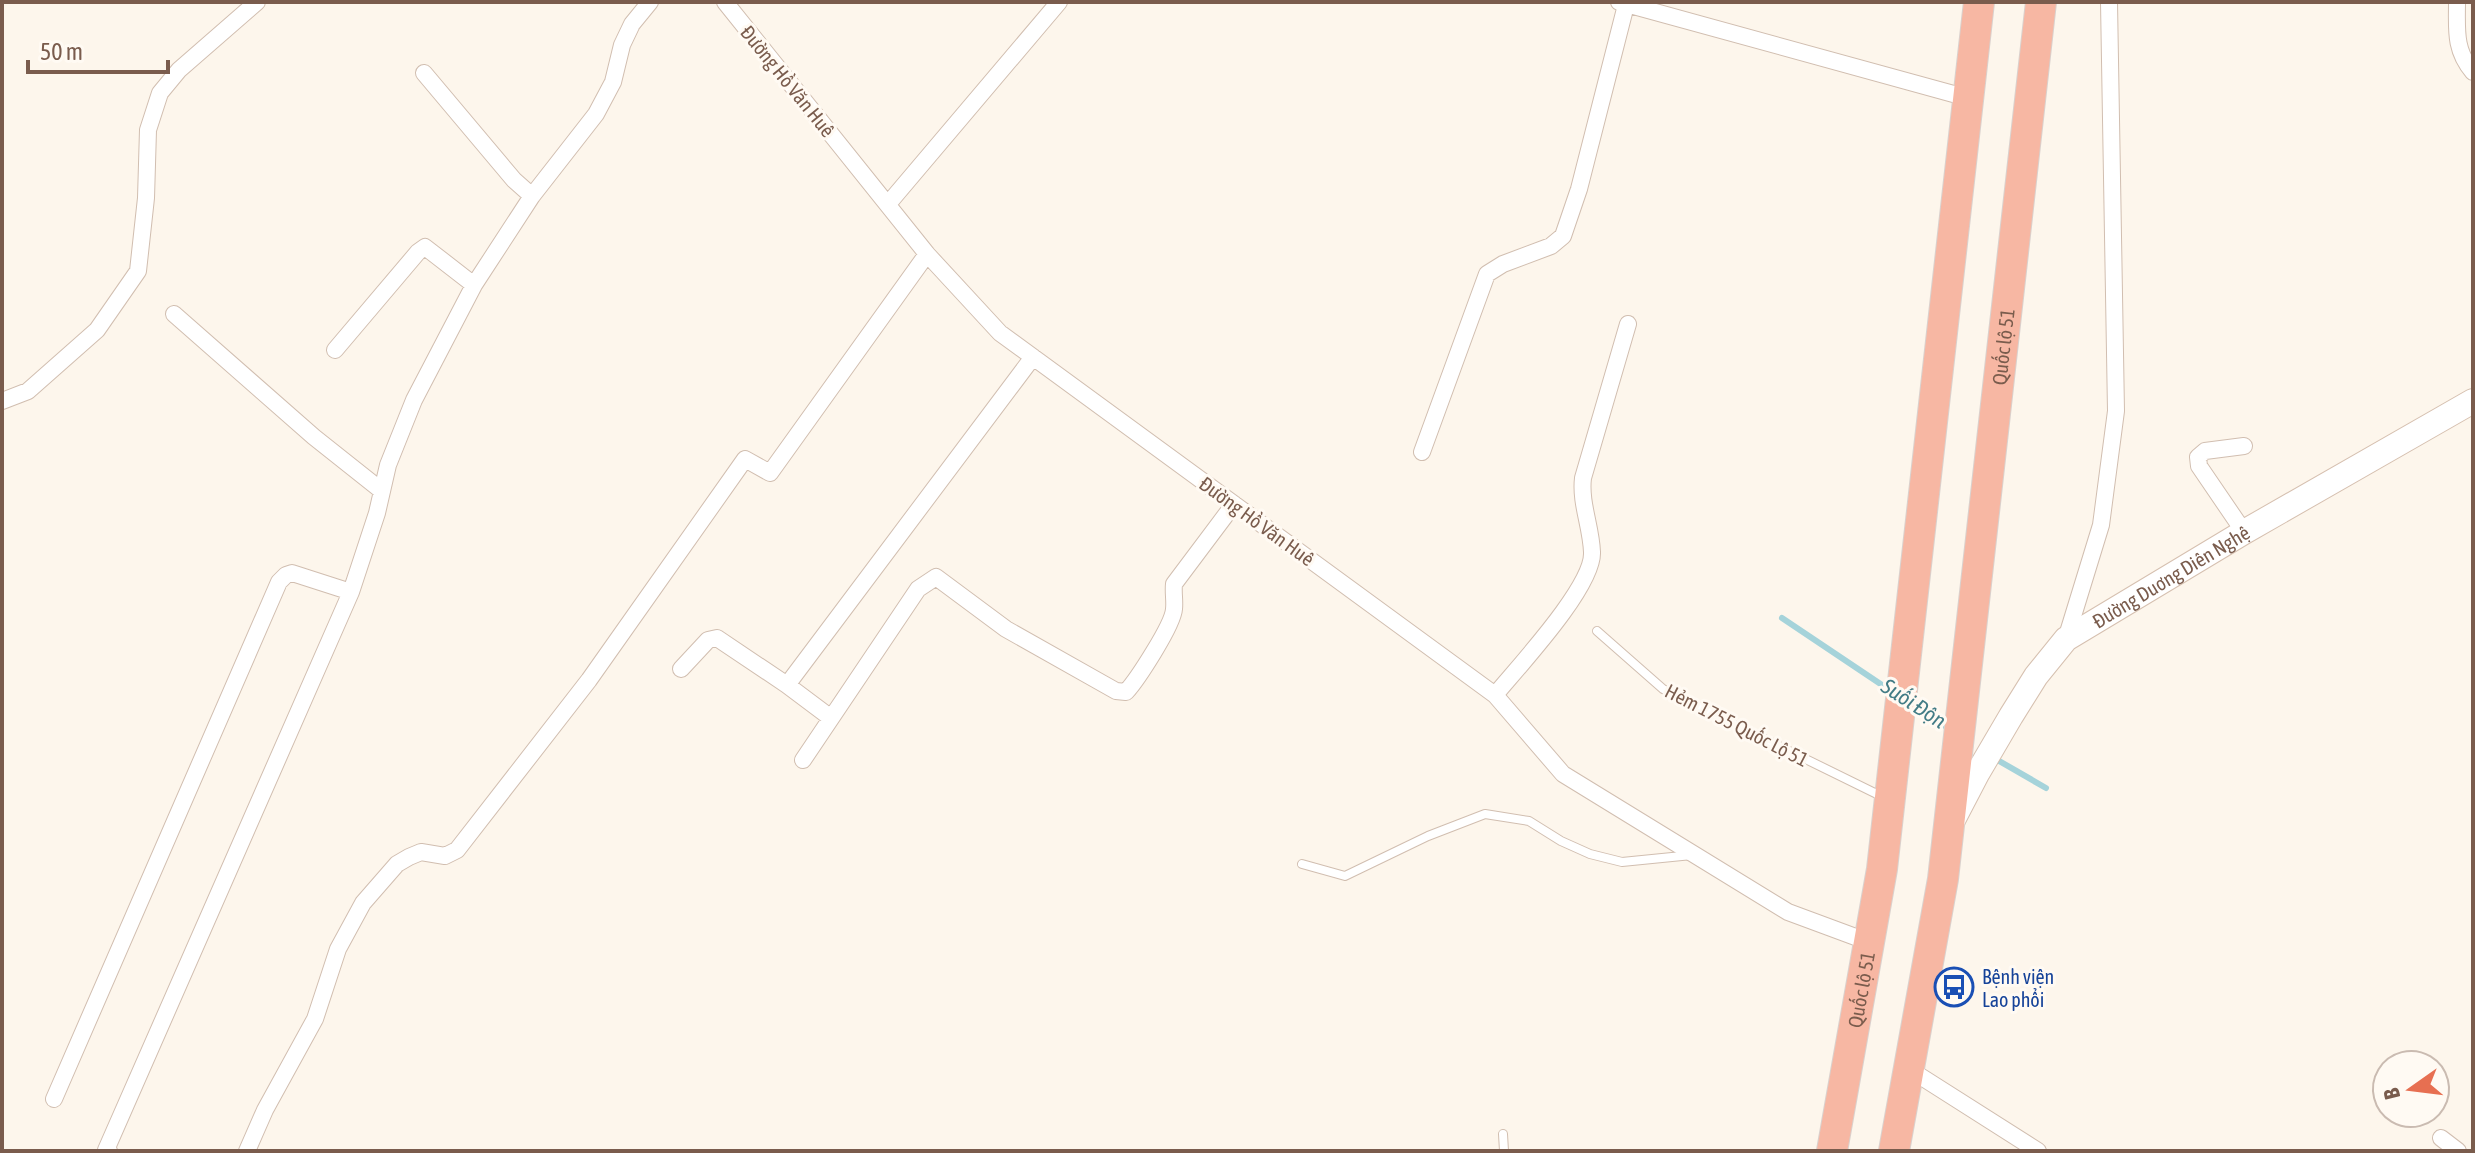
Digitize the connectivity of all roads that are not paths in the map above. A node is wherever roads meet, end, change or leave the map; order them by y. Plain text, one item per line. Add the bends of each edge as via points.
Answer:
1 (257, 2) edge
2 (650, 2) edge
3 (1059, 2) edge
4 (1979, 2) edge
5 (2041, 2) edge
6 (2109, 2) edge
7 (2457, 2) edge
8 (1623, 4) edge
9 (734, 6) edge
10 (2473, 72) edge
11 (424, 73) dead end
12 (1968, 98) junction
13 (532, 196) junction
14 (888, 204) junction
15 (927, 254) junction
16 (474, 285) junction
17 (174, 314) dead end
18 (1628, 324) dead end
19 (335, 350) dead end
20 (1033, 357) junction
21 (2, 401) edge
22 (2473, 401) edge
23 (2244, 446) dead end
24 (1422, 452) dead end
25 (382, 491) junction
26 (1234, 504) junction
27 (2244, 532) junction
28 (351, 592) junction
29 (1597, 631) dead end
30 (2066, 639) junction
31 (681, 669) dead end
32 (787, 685) junction
33 (1495, 695) junction
34 (831, 718) junction
35 (803, 760) dead end
36 (1889, 801) junction
37 (1948, 831) junction
38 (1696, 855) junction
39 (1302, 864) dead end
40 (1869, 942) junction
41 (1909, 1069) junction
42 (54, 1099) dead end
43 (1503, 1134) dead end
44 (2441, 1138) dead end
45 (109, 1151) edge
46 (247, 1151) edge
47 (1504, 1151) edge
48 (1832, 1151) edge
49 (1894, 1151) edge
50 (2038, 1151) edge
51 (2458, 1151) edge

1 - 21 street via 160,93 148,130 138,271 97,330 28,391
2 - 13 street via 632,24 596,114
3 - 14 street
4 - 12 highway
5 - 37 highway, Quốc lộ 51
6 - 30 street via 2116,411 2101,525
7 - 10 street via 2457,44
8 - 12 street
8 - 24 street via 1563,236 1487,274
9 - 14 street, Đường Hồ Văn Huê
11 - 13 street
12 - 36 highway, Quốc lộ 51
13 - 16 street
14 - 15 street, Đường Hồ Văn Huê
15 - 20 street, Đường Hồ Văn Huê via 981,315
15 - 46 street via 770,473 745,459 589,680 457,850 445,856 421,852 409,857 363,903 338,949 315,1019
16 - 19 street via 425,247
16 - 25 street via 396,440
17 - 25 street
18 - 33 street via 1583,478 1593,554 1588,575
20 - 26 street, Đường Hồ Văn Huê
20 - 32 street
22 - 27 street, Đường Duơng Diên Nghệ
23 - 27 street via 2205,451 2198,457
25 - 28 street
26 - 33 street, Đường Hồ Văn Huê
26 - 34 street via 1174,584 1171,621 1126,692 1006,629 936,577 918,589
27 - 30 street, Đường Duơng Diên Nghệ
28 - 42 street via 292,573 279,582
28 - 45 street
29 - 36 lane, Hẻm 1755 Quốc Lộ 51 via 1663,689
30 - 37 street, Đường Duơng Diên Nghệ via 1994,744
31 - 32 street via 714,638
32 - 34 street
33 - 38 street, Đường Hồ Văn Huê via 1563,774
34 - 35 street
36 - 40 highway, Quốc lộ 51
37 - 41 highway
38 - 39 lane via 1622,862 1590,854 1529,821 1485,814 1345,876
38 - 40 street, Đường Hồ Văn Huê via 1788,912
40 - 48 highway, Quốc lộ 51
41 - 49 highway
41 - 50 street
43 - 47 lane
44 - 51 street

